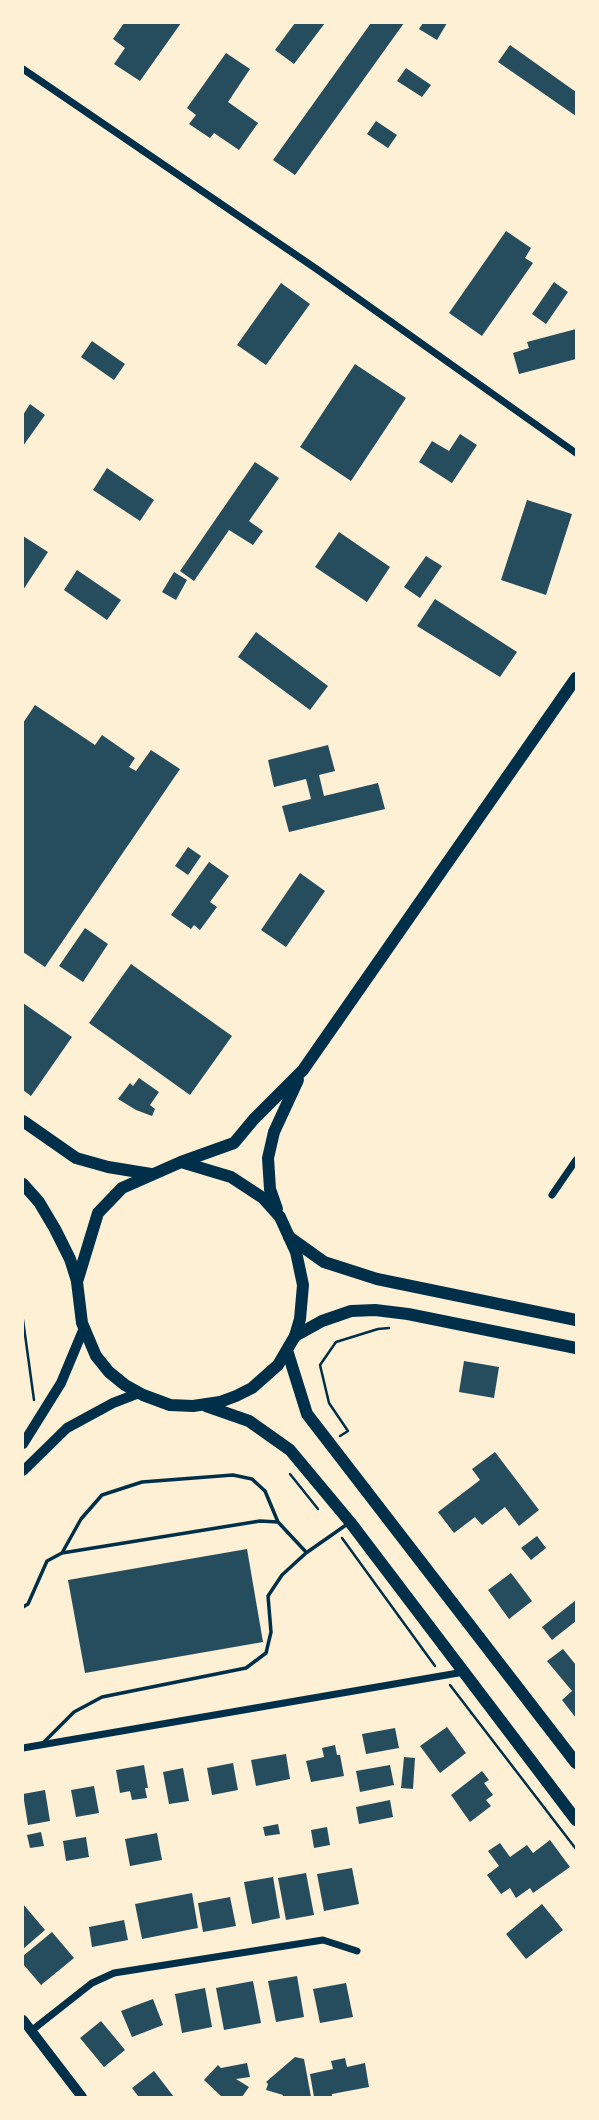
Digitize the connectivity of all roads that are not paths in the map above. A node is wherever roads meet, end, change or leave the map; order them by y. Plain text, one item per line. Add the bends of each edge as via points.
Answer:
1 (23, 69) edge
2 (576, 453) edge
3 (576, 678) edge
4 (303, 1070) junction
5 (23, 1121) edge
6 (576, 1160) edge
7 (181, 1162) junction
8 (151, 1174) junction
9 (23, 1184) edge
10 (552, 1195) dead end
11 (280, 1217) junction
12 (289, 1236) junction
13 (77, 1282) junction
14 (576, 1320) edge
15 (84, 1328) junction
16 (295, 1335) junction
17 (576, 1348) edge
18 (288, 1350) junction
19 (139, 1393) junction
20 (203, 1405) junction
21 (23, 1444) edge
22 (23, 1471) edge
23 (278, 1522) junction
24 (350, 1522) junction
25 (62, 1553) junction
26 (306, 1553) junction
27 (23, 1607) edge
28 (465, 1672) junction
29 (42, 1745) junction
30 (23, 1748) edge
31 (576, 1763) edge
32 (576, 1820) edge
33 (357, 1951) dead end
34 (23, 2020) edge
35 (31, 2031) junction
36 (82, 2097) edge

1 - 2 street
3 - 4 main road
4 - 7 main road via 234,1143
4 - 11 main road via 274,1132 268,1158 270,1189
5 - 8 main road via 76,1158
6 - 10 street
7 - 8 main road
7 - 11 main road via 231,1177 263,1198
8 - 13 main road via 122,1188 98,1213
9 - 13 main road via 55,1229
11 - 12 main road
12 - 14 main road via 324,1262 377,1279
12 - 16 main road via 303,1285
13 - 15 main road
15 - 19 main road via 109,1372
15 - 21 main road via 61,1383
16 - 17 main road via 351,1311 375,1310
16 - 18 main road
18 - 20 main road via 252,1388
18 - 31 main road via 307,1414
19 - 20 main road via 170,1405
19 - 22 main road via 67,1428
20 - 24 main road via 249,1421 290,1450
23 - 25 lane via 260,1521
23 - 25 lane via 265,1491 252,1479 233,1475 142,1482 102,1495 80,1519
23 - 26 lane
24 - 26 lane
24 - 28 main road
25 - 27 lane via 47,1562
26 - 29 lane via 268,1596 271,1632 266,1653 246,1668 102,1696 74,1713
28 - 29 street
28 - 32 main road
29 - 30 street
33 - 35 street via 323,1940 114,1973 92,1983
34 - 35 street
35 - 36 street

